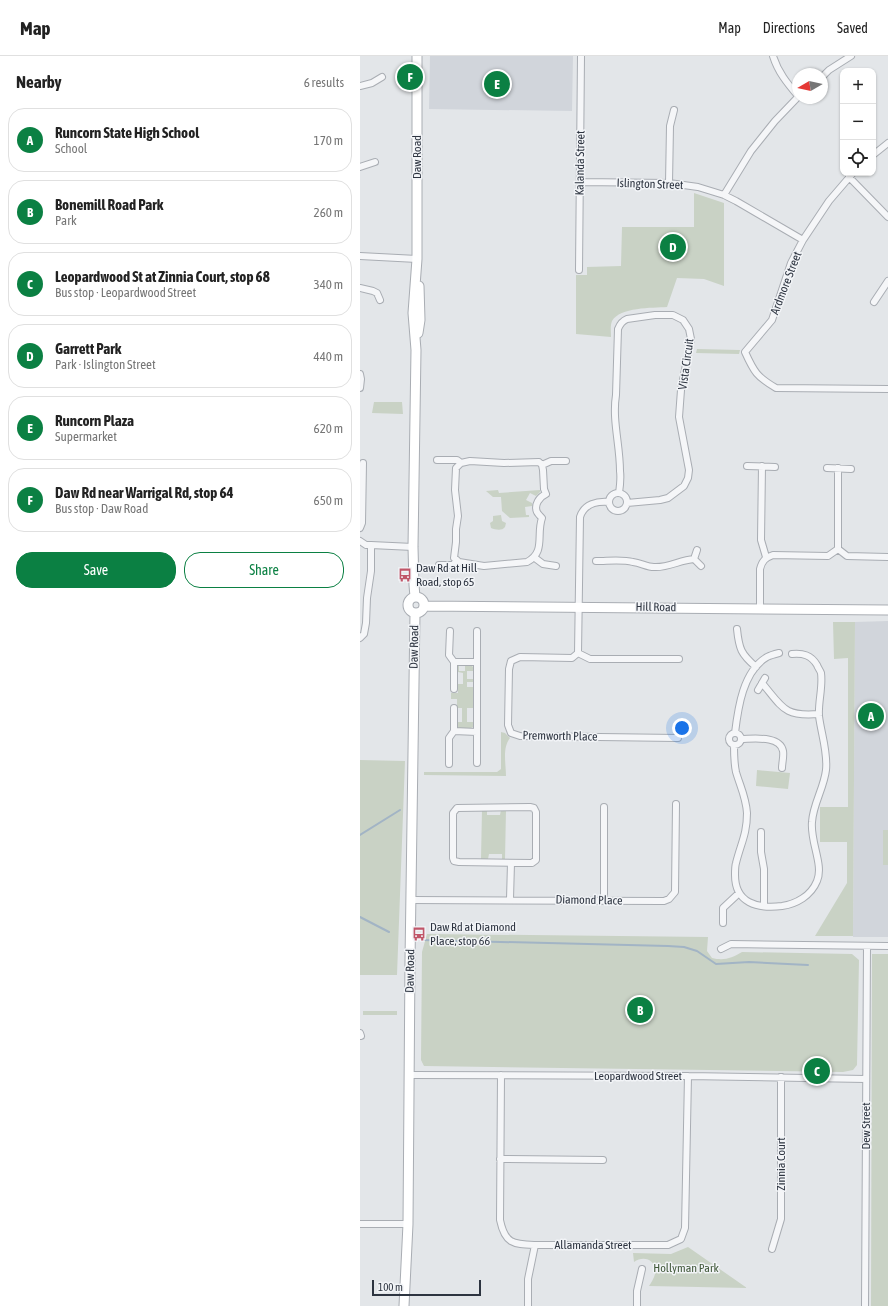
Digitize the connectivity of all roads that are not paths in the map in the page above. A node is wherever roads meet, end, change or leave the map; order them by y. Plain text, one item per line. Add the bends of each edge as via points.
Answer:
1 (417, 56) edge
2 (582, 56) edge
3 (773, 56) edge
4 (851, 56) edge
5 (828, 71) edge
6 (382, 77) dead end
7 (360, 86) edge
8 (792, 90) edge
9 (792, 103) edge
10 (674, 110) dead end
11 (888, 143) edge
12 (876, 153) edge
13 (376, 162) dead end
14 (360, 167) edge
15 (850, 176) edge
16 (852, 176) edge
17 (580, 182) junction
18 (669, 183) junction
19 (724, 195) junction
20 (888, 218) edge
21 (803, 240) junction
22 (360, 256) edge
23 (417, 258) junction
24 (579, 270) dead end
25 (888, 281) edge
26 (360, 288) edge
27 (380, 300) dead end
28 (874, 302) dead end
29 (360, 374) edge
30 (360, 388) edge
31 (888, 389) edge
32 (437, 460) dead end
33 (566, 461) dead end
34 (363, 462) dead end
35 (461, 463) junction
36 (542, 465) junction
37 (747, 466) dead end
38 (762, 466) junction
39 (775, 466) dead end
40 (827, 468) dead end
41 (838, 468) junction
42 (851, 468) dead end
43 (619, 493) junction
44 (609, 502) junction
45 (627, 503) junction
46 (360, 528) edge
47 (360, 540) edge
48 (371, 545) junction
49 (413, 547) junction
50 (838, 549) junction
51 (697, 550) dead end
52 (766, 557) junction
53 (888, 557) edge
54 (535, 558) junction
55 (694, 559) junction
56 (457, 560) junction
57 (596, 561) dead end
58 (439, 565) dead end
59 (556, 566) dead end
60 (702, 566) dead end
61 (415, 597) junction
62 (424, 606) junction
63 (579, 606) junction
64 (760, 609) junction
65 (888, 610) edge
66 (415, 612) junction
67 (737, 630) dead end
68 (450, 631) dead end
69 (477, 631) dead end
70 (360, 638) edge
71 (578, 653) junction
72 (779, 653) dead end
73 (792, 654) dead end
74 (679, 660) dead end
75 (454, 662) junction
76 (476, 662) junction
77 (756, 666) junction
78 (454, 689) dead end
79 (758, 690) dead end
80 (454, 708) dead end
81 (819, 714) junction
82 (454, 731) junction
83 (477, 732) junction
84 (735, 733) junction
85 (678, 738) dead end
86 (741, 739) junction
87 (734, 745) junction
88 (477, 763) dead end
89 (449, 764) dead end
90 (782, 768) dead end
91 (676, 804) dead end
92 (604, 807) dead end
93 (761, 832) dead end
94 (511, 863) junction
95 (738, 894) junction
96 (510, 899) junction
97 (412, 900) junction
98 (604, 900) junction
99 (764, 906) junction
100 (723, 923) dead end
101 (867, 946) junction
102 (888, 946) edge
103 (721, 949) dead end
104 (409, 1075) junction
105 (501, 1075) junction
106 (688, 1076) junction
107 (781, 1078) junction
108 (866, 1079) junction
109 (500, 1159) junction
110 (603, 1160) dead end
111 (360, 1224) edge
112 (408, 1224) junction
113 (535, 1245) junction
114 (772, 1249) dead end
115 (642, 1269) dead end
116 (404, 1306) edge
117 (528, 1306) edge
118 (638, 1306) edge
119 (865, 1306) edge

1 - 23 street, Daw Road
2 - 17 street, Kalanda Street
3 - 8 street via 776,67
4 - 5 street
6 - 7 street
9 - 19 street via 751,151
10 - 18 street via 670,126
11 - 12 street
13 - 14 street
15 - 21 street, Ardmore Street via 829,201
16 - 20 street
17 - 18 street, Islington Street
17 - 24 street, Kalanda Street
18 - 19 street, Islington Street via 698,187
19 - 21 street, Islington Street
21 - 31 street, Ardmore Street via 772,320 745,352 754,371 763,381 776,388
22 - 23 street
23 - 49 street, Daw Road via 413,307 416,350
25 - 28 street
26 - 27 street via 373,291 378,294
29 - 30 street
32 - 35 street via 457,460
33 - 36 street via 551,461
34 - 46 street
35 - 36 street via 534,461
35 - 56 street via 456,468 455,476 458,516 454,558
36 - 54 street via 546,494 536,504 537,512 542,518 539,525 539,550
37 - 38 street
38 - 39 street
38 - 52 street via 761,540
40 - 41 street
41 - 42 street
41 - 50 street
43 - 44 street via 611,496
43 - 45 street via 626,498
43 - 45 street, Vista Circuit via 620,471 614,404 618,329 627,319 673,315 683,320 689,329 691,339 679,417 689,470 688,478 684,486 668,498
44 - 45 street via 610,507 617,511 625,508
44 - 63 street via 594,503 586,507 580,517
47 - 48 street
48 - 49 street
48 - 70 street via 366,623 364,634
49 - 61 street, Daw Road
50 - 52 street via 828,556
50 - 53 street via 847,556
51 - 55 street
52 - 64 street via 760,568
54 - 56 street via 527,562 484,566
54 - 59 street via 543,564
55 - 57 street via 655,567 634,562
55 - 60 street
56 - 58 street via 453,564
61 - 62 street via 422,599
61 - 66 street, Daw Road via 408,604
62 - 63 street, Hill Road
62 - 66 street, Daw Road via 420,612
63 - 64 street, Hill Road
63 - 71 street
64 - 65 street, Hill Road
66 - 97 street, Daw Road
67 - 77 street via 738,643 745,658
68 - 75 street via 449,655
69 - 76 street
71 - 74 street via 590,659
71 - 85 street, Premworth Place via 572,658 520,658 511,661 508,725 511,733 520,736
72 - 77 street
73 - 81 street via 807,655 821,672
75 - 76 street
75 - 78 street
76 - 83 street
77 - 84 street via 741,697
79 - 81 street via 764,681 778,703 787,711
80 - 82 street
81 - 99 street via 826,770 812,822 813,844 820,871 817,882 810,893 801,900 788,905
82 - 83 street
82 - 89 street via 449,738
83 - 88 street
84 - 86 street
84 - 87 street via 729,739
86 - 87 street via 739,744
86 - 90 street via 770,739 779,744 783,751
87 - 95 street via 736,773 743,790 747,818 744,840 735,864
91 - 98 street, Diamond Place via 675,892 664,901
92 - 98 street
93 - 99 street
94 - 94 street via 454,861 454,810 534,808 536,860 532,863
94 - 96 street
95 - 99 street via 750,903
95 - 100 street via 723,908
96 - 97 street, Diamond Place
96 - 98 street, Diamond Place
97 - 104 street, Daw Road
101 - 102 street
101 - 103 street via 731,944
101 - 108 street, Dew Street
104 - 105 street, Leopardwood Street
104 - 112 street, Daw Road
105 - 106 street, Leopardwood Street
105 - 109 street, Allamanda Street
106 - 107 street, Leopardwood Street
106 - 113 street, Allamanda Street via 685,1228 682,1239 668,1245
107 - 108 street, Leopardwood Street
107 - 114 street, Zinnia Court via 781,1219
108 - 119 street, Dew Street
109 - 110 street
109 - 113 street, Allamanda Street via 502,1232 516,1244
111 - 112 street
112 - 116 street, Daw Road
113 - 117 street via 528,1279
115 - 118 street

